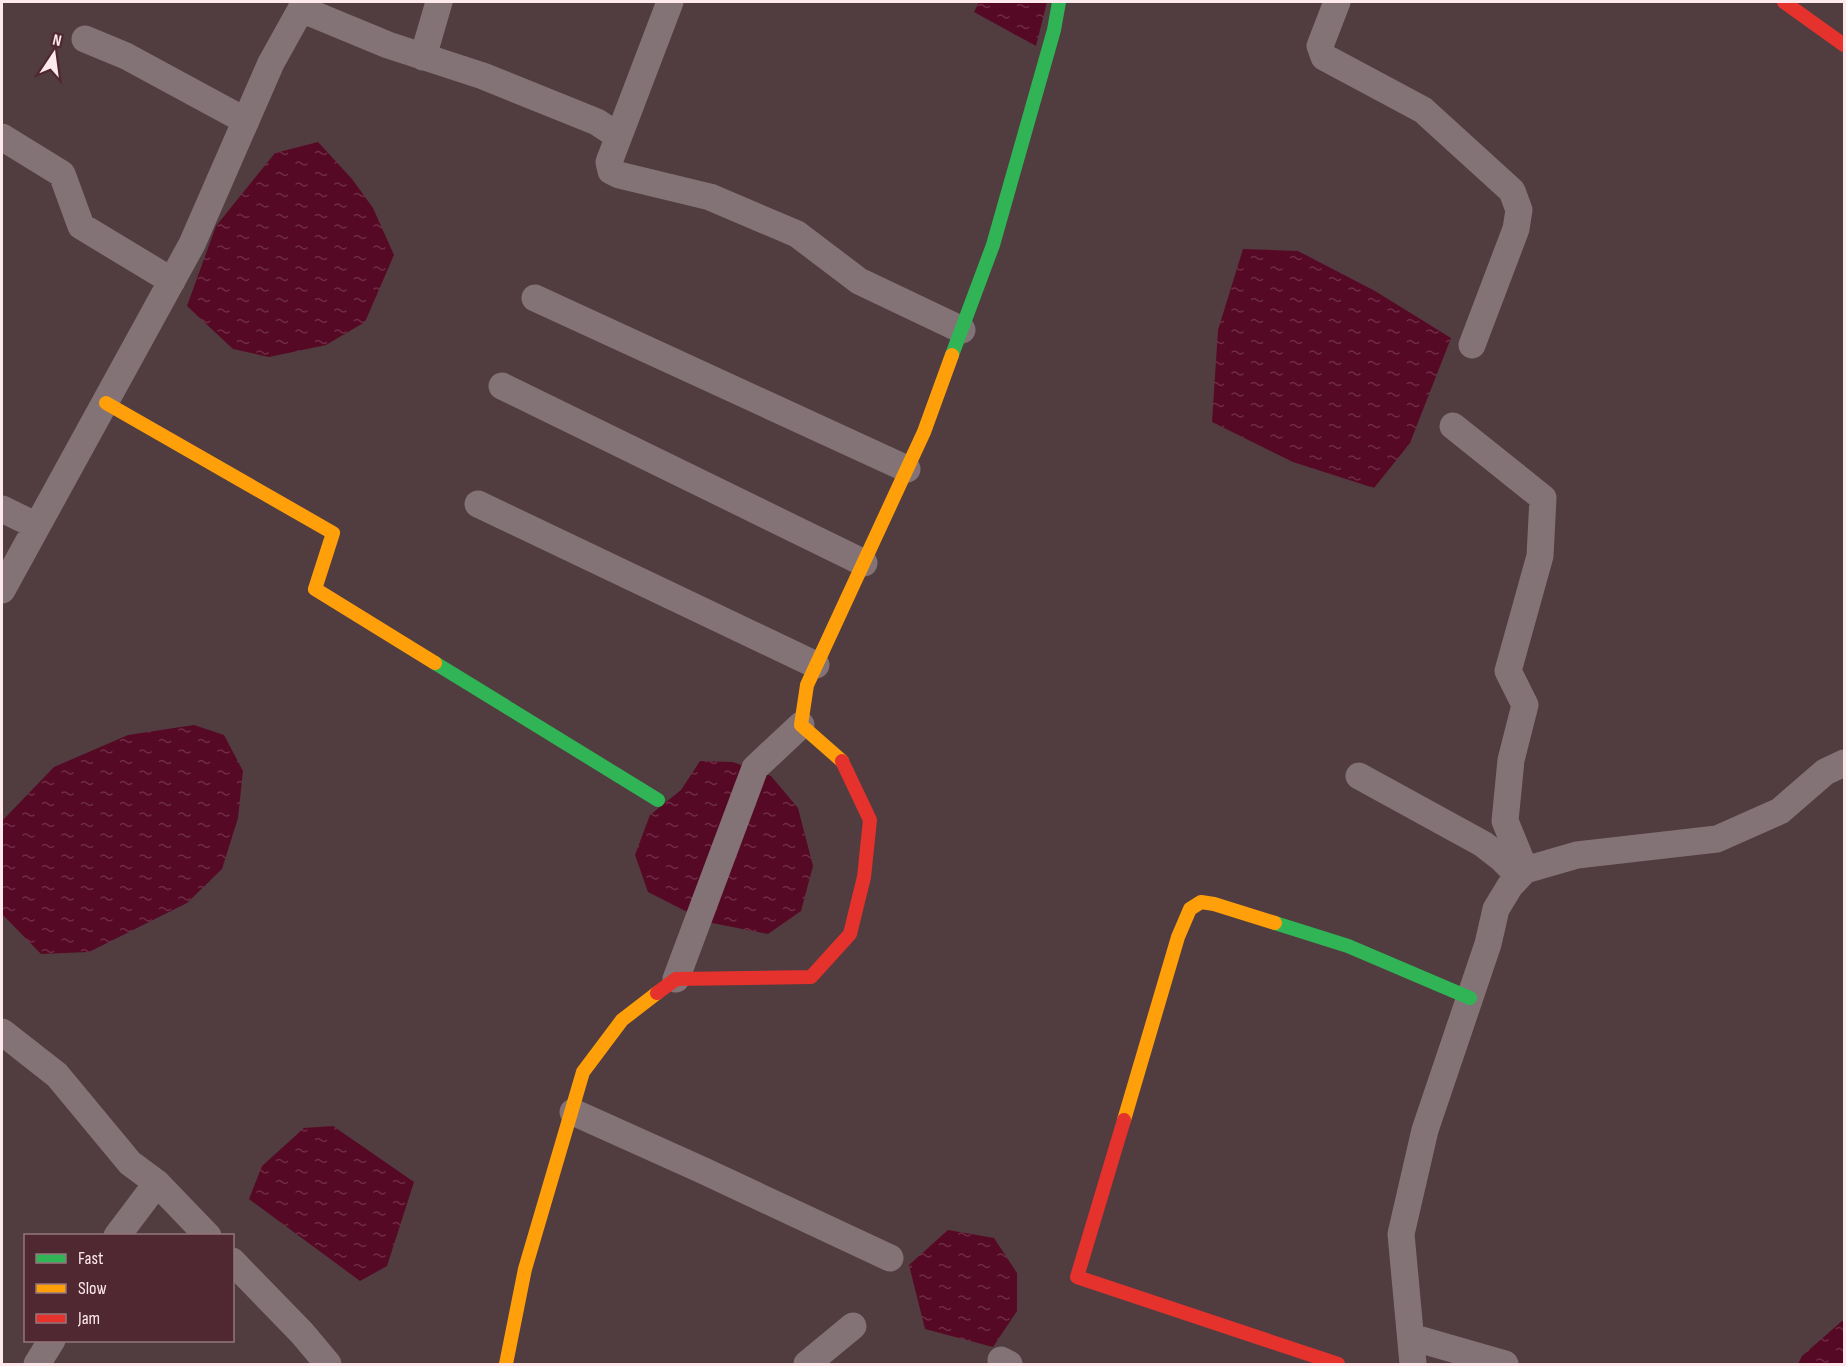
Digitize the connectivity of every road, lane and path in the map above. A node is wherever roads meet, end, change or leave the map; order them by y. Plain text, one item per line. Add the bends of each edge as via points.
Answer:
1 (439, 2) edge
2 (670, 2) edge
3 (1059, 2) edge
4 (1337, 2) edge
5 (1784, 2) edge
6 (303, 5) edge
7 (85, 39) dead end
8 (1845, 45) edge
9 (423, 57) junction
10 (246, 121) junction
11 (618, 136) junction
12 (2, 137) edge
13 (172, 281) junction
14 (535, 298) dead end
15 (962, 330) junction
16 (1472, 345) dead end
17 (502, 386) dead end
18 (106, 403) junction
19 (1453, 426) dead end
20 (908, 469) junction
21 (478, 504) dead end
22 (2, 509) edge
23 (37, 526) junction
24 (864, 563) junction
25 (2, 590) edge
26 (816, 665) junction
27 (801, 725) junction
28 (1845, 763) edge
29 (1359, 776) dead end
30 (658, 800) dead end
31 (1522, 873) junction
32 (676, 980) junction
33 (1470, 998) junction
34 (2, 1032) edge
35 (573, 1112) junction
36 (157, 1183) junction
37 (119, 1234) edge
38 (205, 1234) edge
39 (890, 1258) dead end
40 (234, 1263) edge
41 (853, 1326) dead end
42 (1411, 1337) junction
43 (51, 1342) edge
44 (37, 1365) edge
45 (328, 1365) edge
46 (506, 1365) edge
47 (807, 1365) edge
48 (1338, 1365) edge
49 (1413, 1365) edge
50 (1505, 1365) edge

1 - 9 street
2 - 11 street
3 - 15 street via 993,245
4 - 16 street via 1320,46 1324,57 1423,110 1512,191 1519,210 1515,229
5 - 8 street
6 - 9 street
6 - 10 street via 271,63
7 - 10 street via 126,56
9 - 11 street via 483,76 597,122
10 - 13 street
11 - 15 street via 609,162 611,171 710,197 797,234 859,281
12 - 13 street via 62,174 81,226
13 - 18 street
14 - 20 street
15 - 20 street
17 - 24 street
18 - 23 street
18 - 30 street via 333,532 315,589
19 - 31 street via 1543,498 1540,556 1508,671 1526,705 1511,760 1505,821
20 - 24 street
21 - 26 street
22 - 23 street
23 - 25 street
24 - 26 street
26 - 27 street via 807,685
27 - 32 street via 755,768
27 - 32 street via 841,758 870,820 864,877 850,934 811,977
28 - 31 street via 1825,772 1780,811 1717,839 1577,855
29 - 31 street via 1483,844
31 - 33 street via 1496,909
32 - 35 street via 622,1020 583,1072
33 - 42 street via 1425,1130 1401,1234
33 - 48 street via 1348,946 1214,904 1201,902 1190,909 1178,937 1077,1277
34 - 36 street via 57,1075 130,1163
35 - 39 street
35 - 46 street via 525,1269
36 - 37 street
36 - 38 street
40 - 45 street
41 - 47 street
42 - 49 street
42 - 50 street
43 - 44 street

